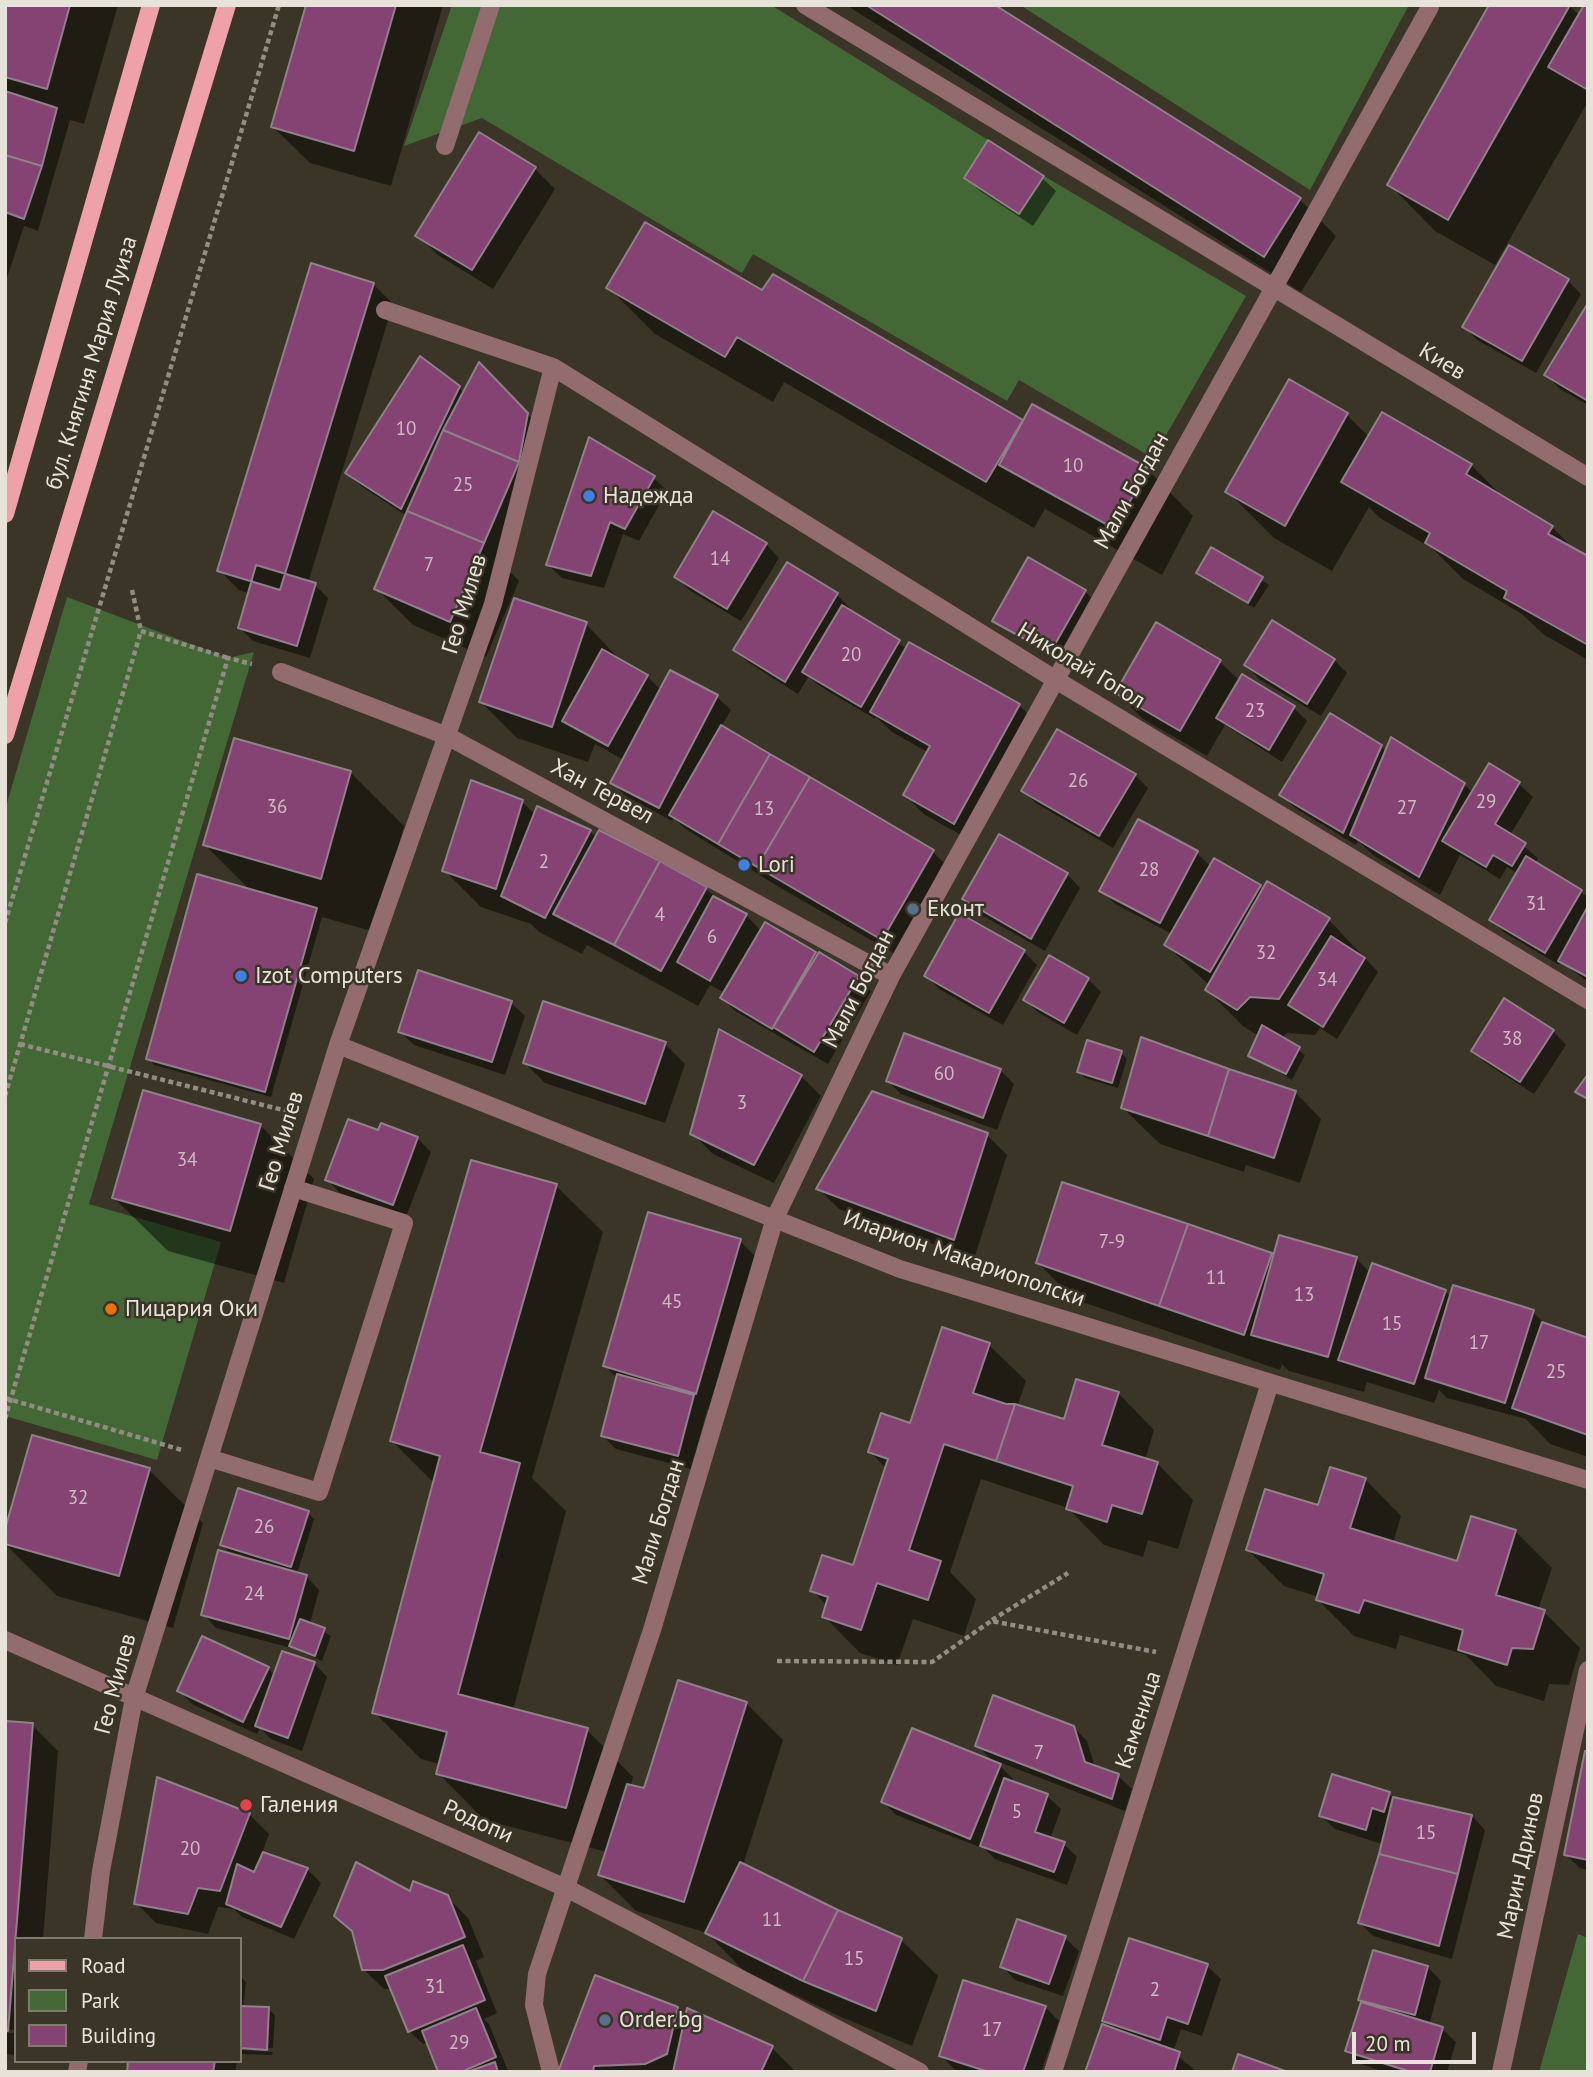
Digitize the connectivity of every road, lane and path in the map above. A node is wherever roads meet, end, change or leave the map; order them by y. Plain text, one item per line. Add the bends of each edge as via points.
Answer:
1 (151, 5) edge
2 (227, 5) edge
3 (279, 5) edge
4 (491, 5) edge
5 (805, 5) edge
6 (1430, 7) dead end
7 (444, 146) dead end
8 (1271, 289) junction
9 (385, 310) dead end
10 (553, 367) junction
11 (1588, 477) edge
12 (5, 514) edge
13 (132, 590) dead end
14 (141, 631) junction
15 (228, 658) junction
16 (281, 672) joint
17 (1056, 680) junction
18 (5, 735) edge
19 (447, 736) junction
20 (5, 923) edge
21 (891, 976) junction
22 (1588, 1000) edge
23 (20, 1044) junction
24 (338, 1045) junction
25 (109, 1065) junction
26 (5, 1096) edge
27 (315, 1118) junction
28 (293, 1188) junction
29 (775, 1218) junction
30 (1270, 1383) junction
31 (8, 1399) edge
32 (5, 1419) edge
33 (209, 1458) junction
34 (1588, 1480) edge
35 (1069, 1573) dead end
36 (991, 1621) junction
37 (5, 1640) edge
38 (1185, 1657) junction
39 (777, 1661) dead end
40 (1588, 1670) edge
41 (134, 1698) junction
42 (568, 1889) junction
43 (93, 1937) edge
44 (551, 2072) edge
45 (920, 2072) edge
46 (1053, 2072) edge
47 (1502, 2072) edge

1 - 12 main road, бул. Княгиня Мария Луиза
2 - 18 main road, бул. Княгиня Мария Луиза
3 - 20 path
4 - 7 street
5 - 8 street, Киев
6 - 8 street, Мали Богдан
8 - 11 street, Киев
8 - 17 street, Мали Богдан
9 - 10 street, Николай Гогол
10 - 17 street, Николай Гогол
10 - 19 street, Гео Милев via 493,604
13 - 14 path
14 - 15 path
14 - 23 path
15 - 16 path
15 - 25 path
16 - 19 street, Хан Тервел
17 - 21 street, Мали Богдан
17 - 22 street, Николай Гогол
19 - 21 street, Хан Тервел
19 - 24 street, Гео Милев
21 - 29 street, Мали Богдан
23 - 25 path
23 - 26 path
24 - 27 street, Гео Милев
24 - 29 street, Иларион Макариополски
25 - 27 path
25 - 31 path
27 - 28 street, Гео Милев
28 - 33 street, Гео Милев
28 - 33 street via 404,1223 319,1492
29 - 30 street, Иларион Макариополски via 900,1269
29 - 42 street, Мали Богдан via 652,1630
30 - 34 street, Иларион Макариополски
30 - 38 street, Каменица
31 - 32 path
31 - 33 path
33 - 41 street, Гео Милев
35 - 36 path
36 - 38 path
36 - 39 path via 932,1662
37 - 41 street, Родопи
38 - 46 street, Каменица
40 - 47 street, Марин Дринов
41 - 42 street, Родопи
41 - 43 street, Гео Милев
42 - 44 street, Мали Богдан via 536,1985 534,2006
42 - 45 street, Родопи

